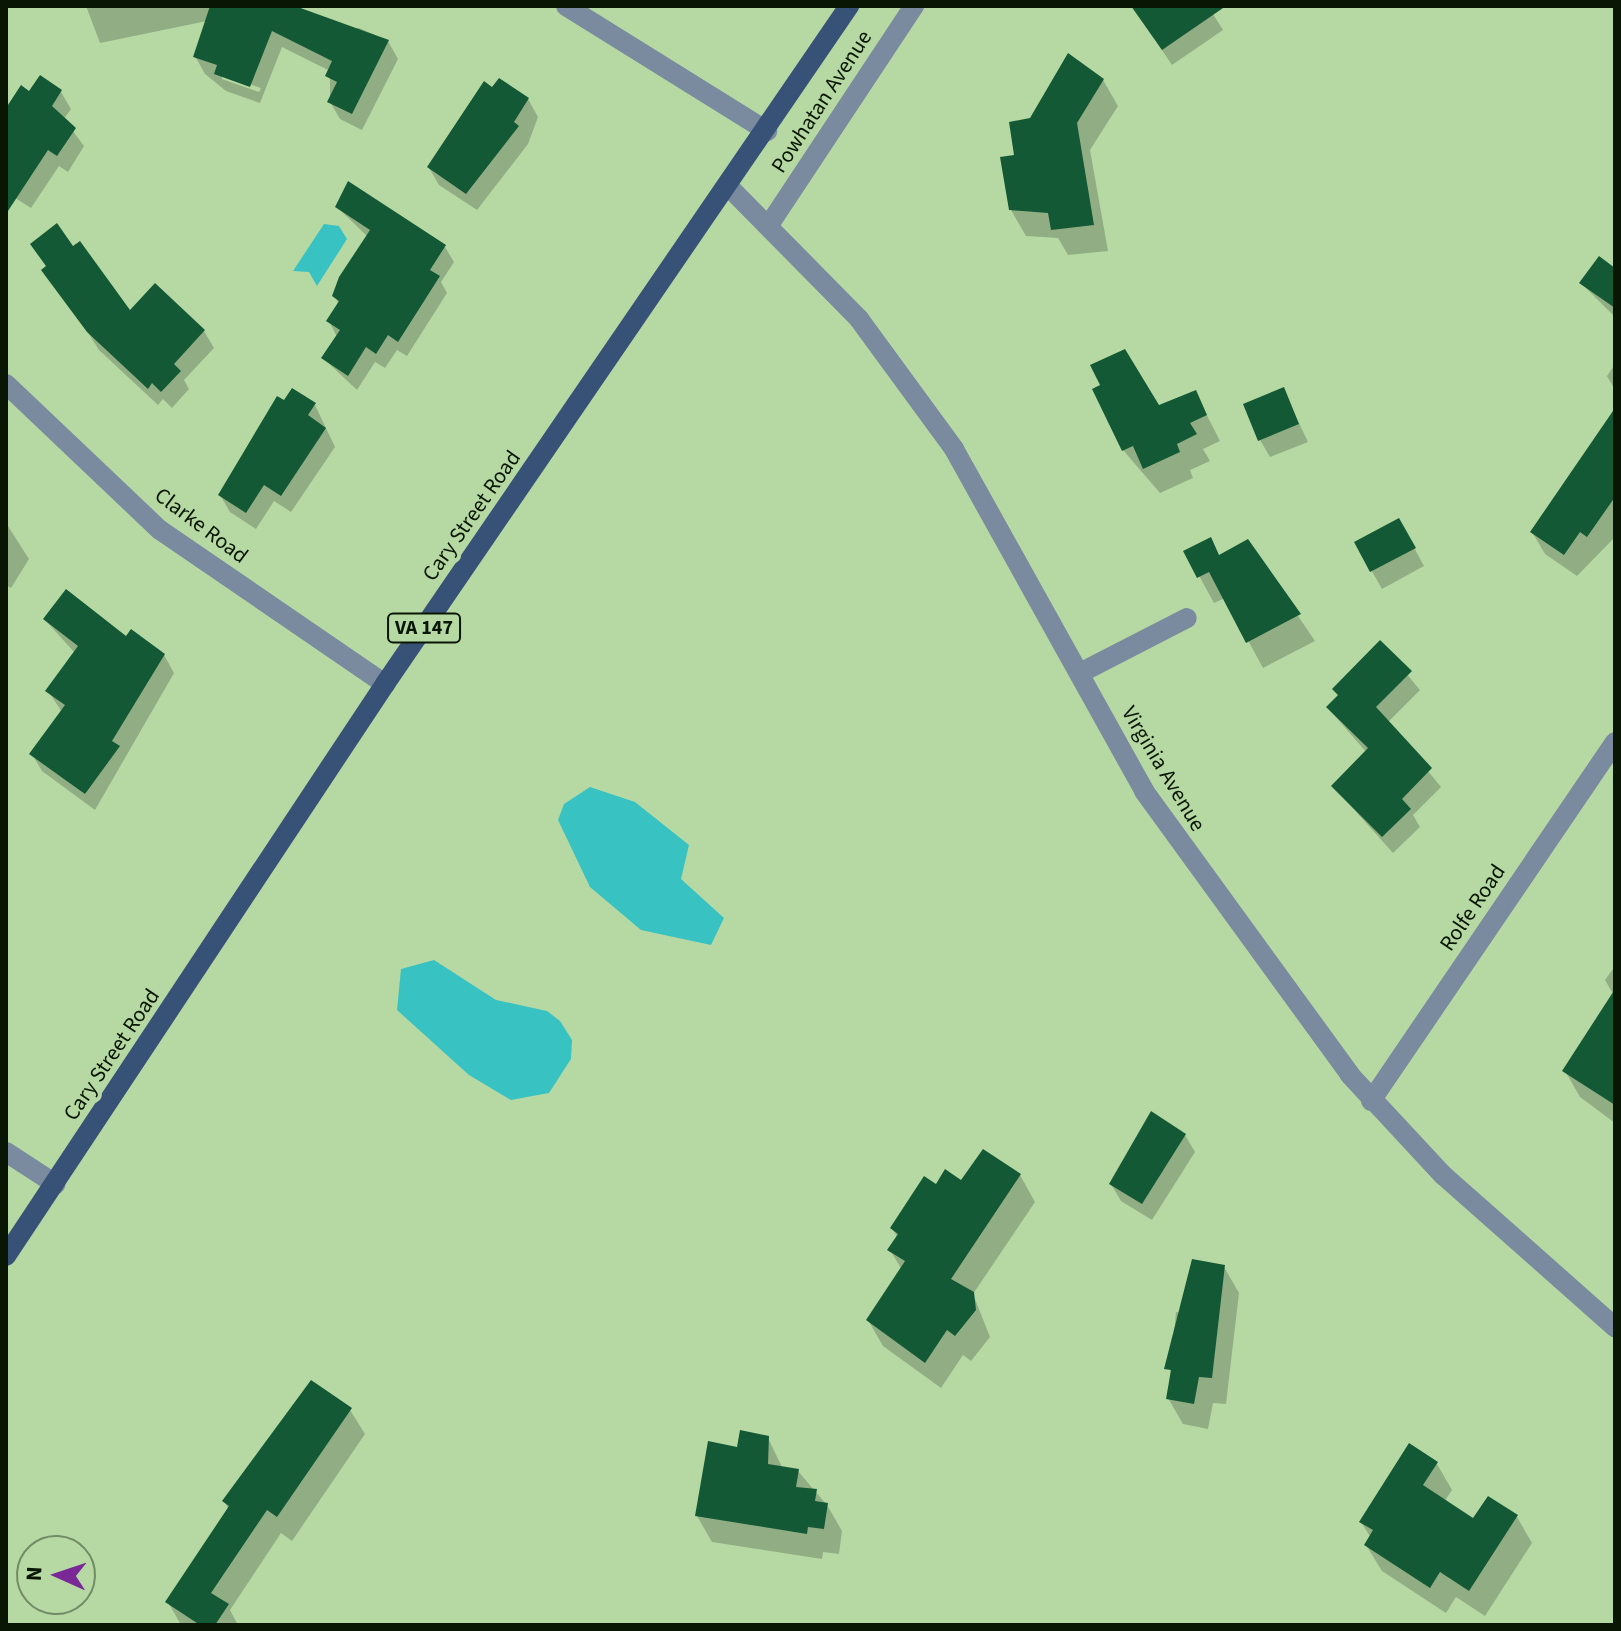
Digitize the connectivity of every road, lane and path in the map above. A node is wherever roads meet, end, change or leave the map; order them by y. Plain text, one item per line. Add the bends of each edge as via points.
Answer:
1 (566, 6) edge
2 (849, 6) edge
3 (914, 6) edge
4 (767, 131) junction
5 (730, 188) junction
6 (769, 225) junction
7 (6, 384) edge
8 (1187, 618) dead end
9 (1080, 673) junction
10 (385, 684) junction
11 (1615, 742) edge
12 (1371, 1101) junction
13 (6, 1152) edge
14 (55, 1184) junction
15 (6, 1256) edge
16 (1615, 1327) edge

1 - 4 street
2 - 4 main road, Cary Street Road / VA 147
3 - 6 street, Powhatan Avenue
4 - 5 main road, Cary Street Road / VA 147
5 - 6 street, Virginia Avenue
5 - 10 main road, Cary Street Road / VA 147
6 - 9 street, Virginia Avenue via 859,319 954,449
7 - 10 street, Clarke Road via 160,530
8 - 9 street
9 - 12 street, Virginia Avenue via 1144,791 1226,914
10 - 14 main road, Cary Street Road / VA 147
11 - 12 street, Rolfe Road
12 - 16 street, Virginia Avenue via 1443,1175
13 - 14 street
14 - 15 main road, Cary Street Road / VA 147

